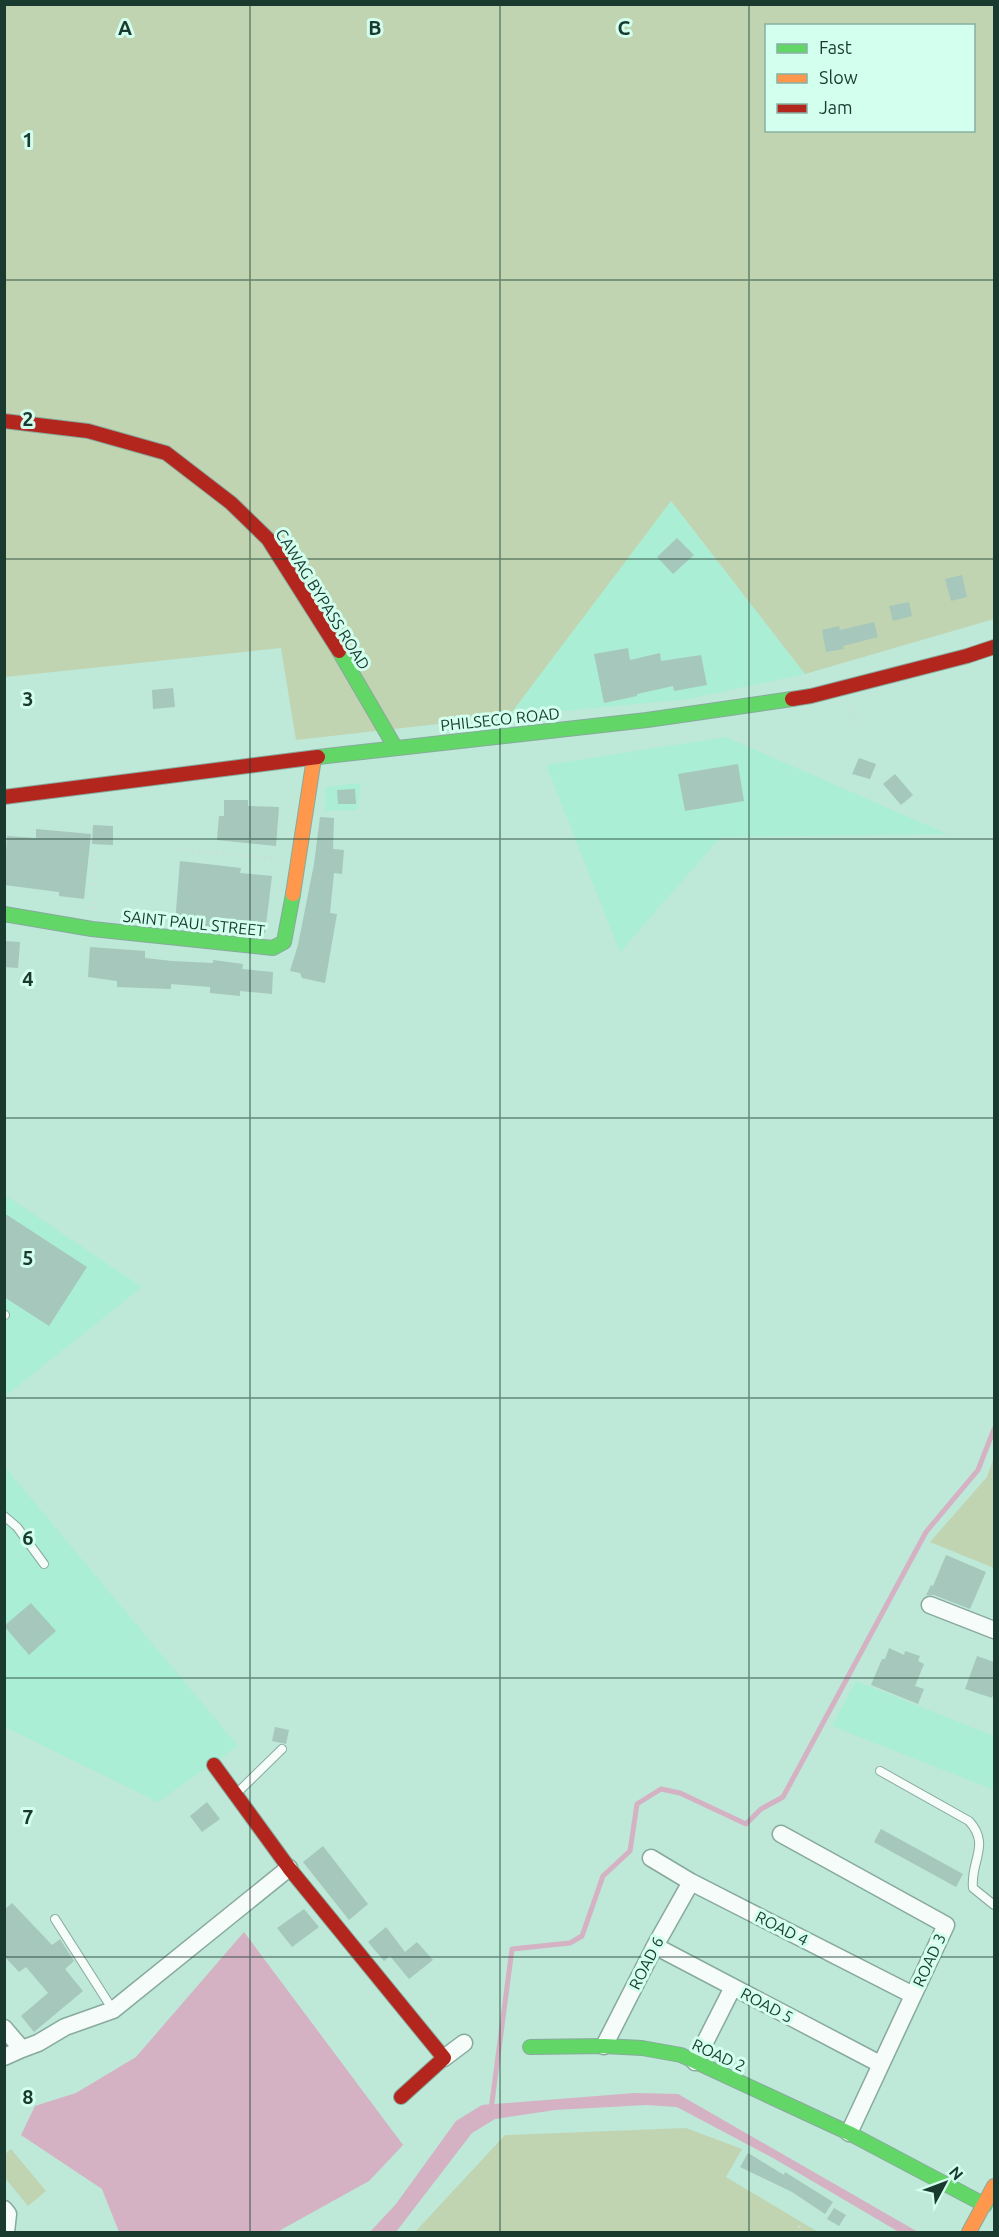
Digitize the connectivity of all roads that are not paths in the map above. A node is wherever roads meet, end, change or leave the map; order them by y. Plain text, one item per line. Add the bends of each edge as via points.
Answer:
1 (4, 421) edge
2 (994, 646) edge
3 (395, 747) junction
4 (314, 758) junction
5 (4, 797) edge
6 (4, 914) edge
7 (4, 1516) edge
8 (44, 1564) dead end
9 (930, 1605) dead end
10 (994, 1630) edge
11 (282, 1749) dead end
12 (214, 1765) dead end
13 (880, 1771) dead end
14 (235, 1795) junction
15 (781, 1834) dead end
16 (651, 1858) dead end
17 (289, 1868) junction
18 (691, 1882) junction
19 (994, 1905) edge
20 (55, 1919) dead end
21 (655, 1946) junction
22 (733, 1987) junction
23 (913, 1995) junction
24 (113, 2010) junction
25 (4, 2028) edge
26 (464, 2043) dead end
27 (604, 2046) junction
28 (530, 2047) dead end
29 (22, 2049) junction
30 (4, 2057) edge
31 (444, 2058) junction
32 (695, 2062) junction
33 (880, 2064) junction
34 (401, 2097) dead end
35 (849, 2133) junction
36 (994, 2186) edge
37 (985, 2205) junction
38 (4, 2209) edge
39 (6, 2232) edge
40 (969, 2232) edge

1 - 3 street, CAWAG BYPASS ROAD via 88,431 166,453 231,503 268,539
2 - 3 street, PHILSECO ROAD via 811,696 646,720
3 - 4 street, PHILSECO ROAD
4 - 5 street, PHILSECO ROAD
4 - 6 street, SAINT PAUL STREET via 284,942 273,948 92,929
7 - 8 lane
9 - 10 street
11 - 14 lane
12 - 14 street
13 - 19 lane via 975,1827 981,1847 972,1877 973,1888
14 - 17 street
15 - 23 street, ROAD 3 via 946,1925
16 - 18 street, ROAD 4
17 - 24 street
17 - 31 street
18 - 21 street, ROAD 6
18 - 23 street, ROAD 4
20 - 24 lane
21 - 22 street, ROAD 5
21 - 27 street, ROAD 6
22 - 32 street
22 - 33 street, ROAD 5
23 - 33 street, ROAD 3
24 - 29 street via 65,2027
25 - 29 street
26 - 31 street
27 - 28 street, ROAD 2
27 - 32 street, ROAD 2 via 642,2048 681,2055
29 - 30 street
31 - 34 street
32 - 35 street, ROAD 2
33 - 35 street, ROAD 3
35 - 37 street, ROAD 2
36 - 37 street
37 - 40 street
38 - 39 street via 8,2214

